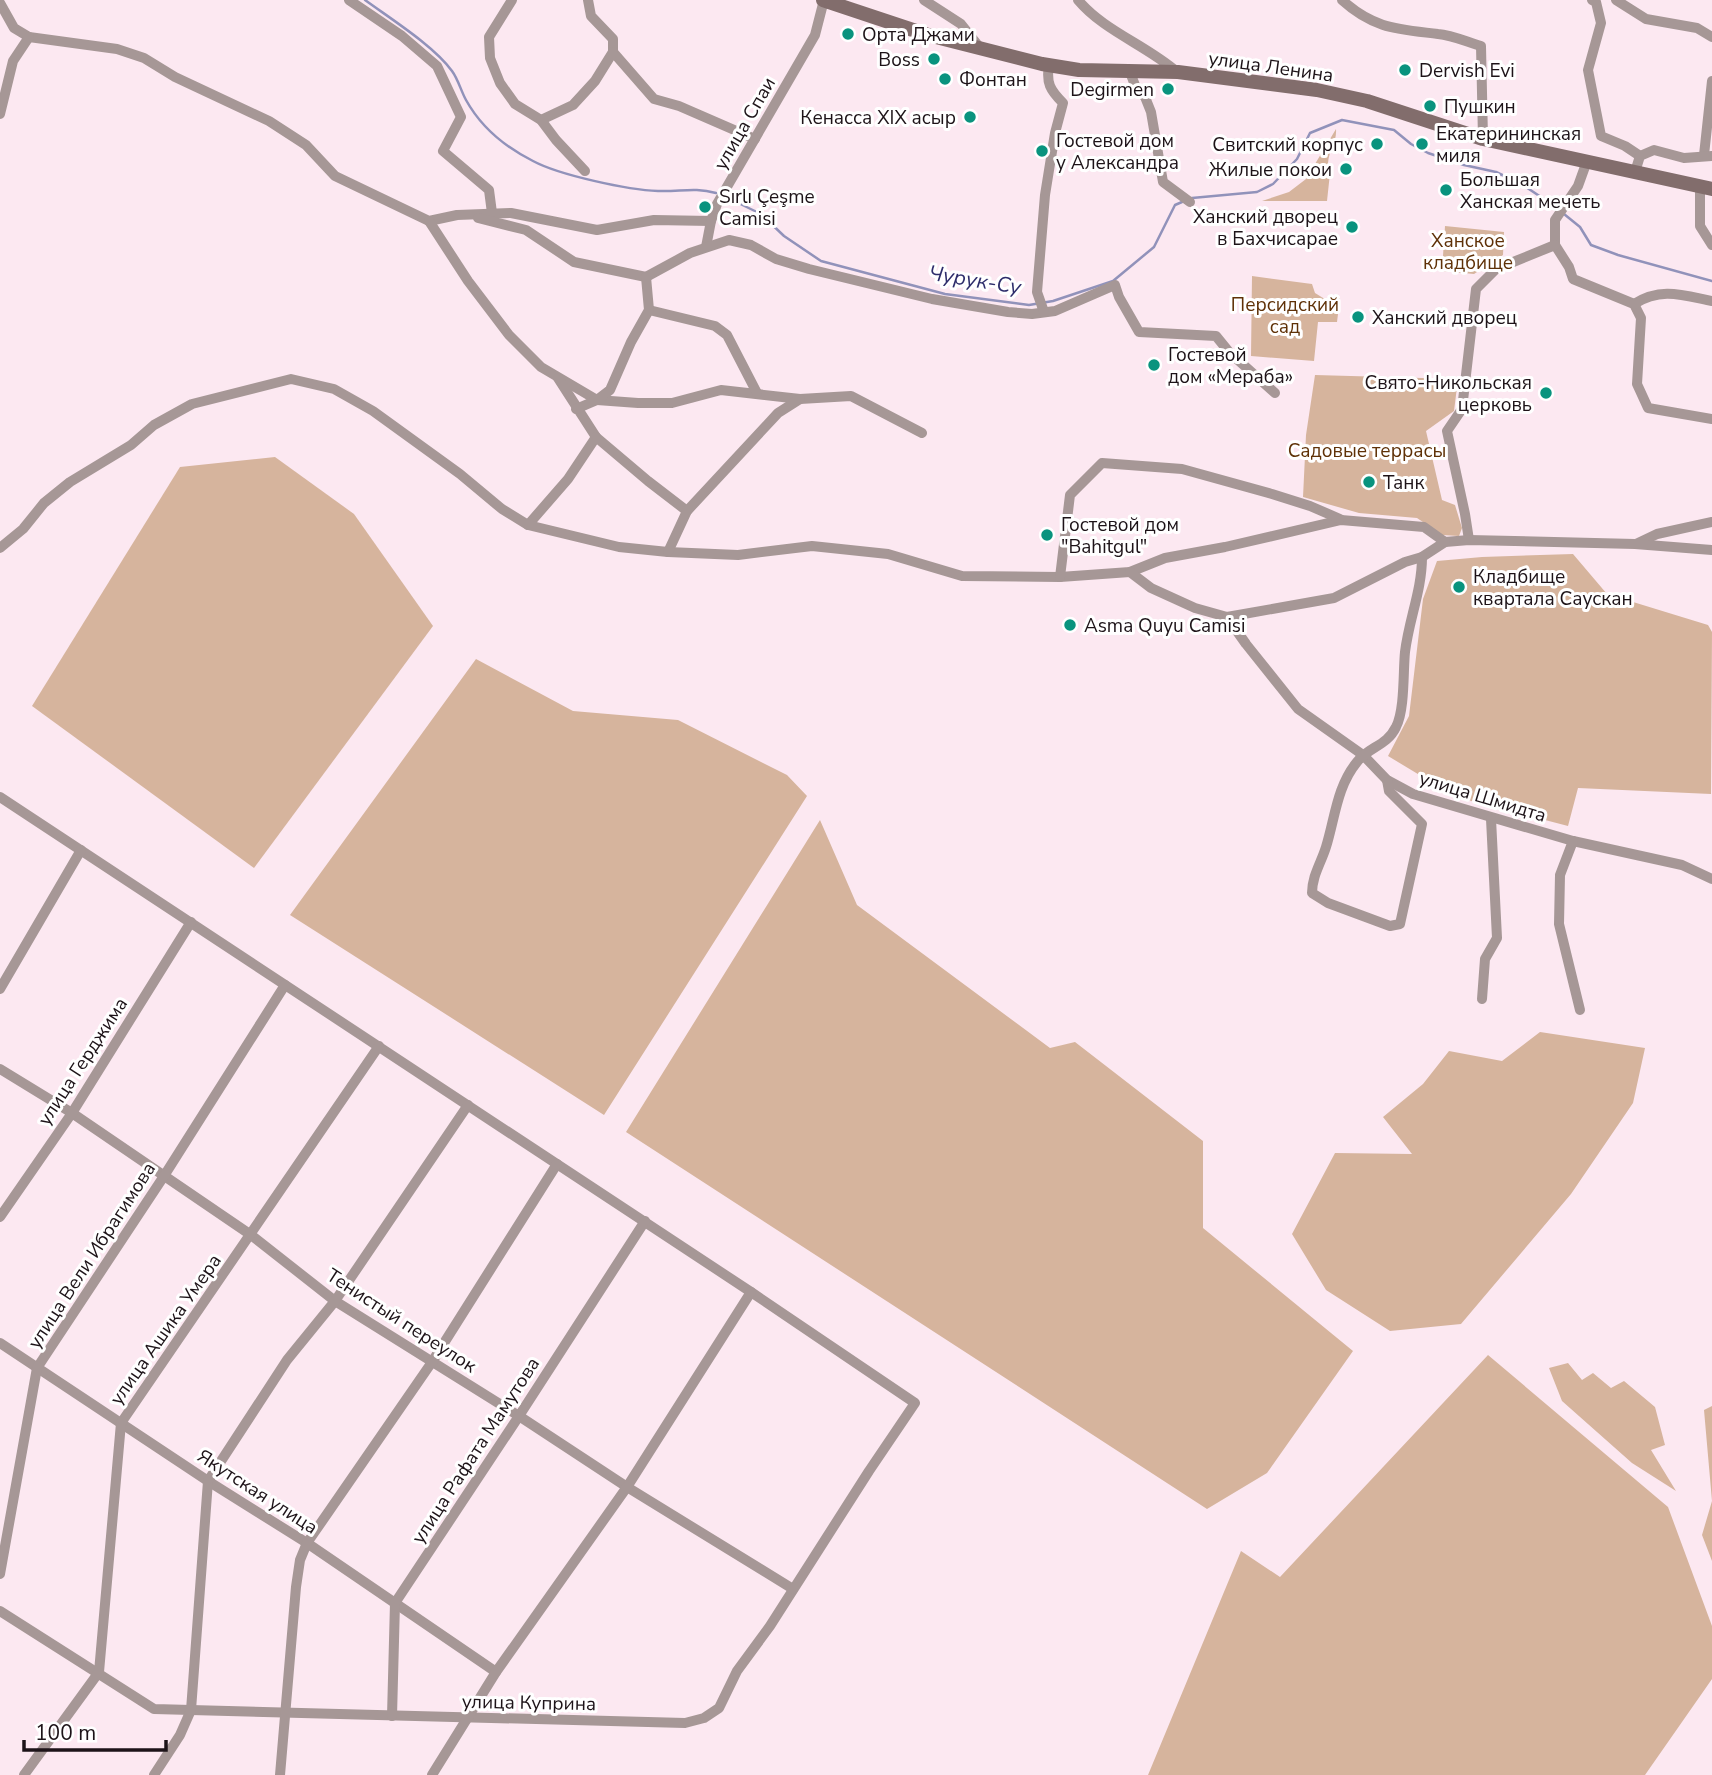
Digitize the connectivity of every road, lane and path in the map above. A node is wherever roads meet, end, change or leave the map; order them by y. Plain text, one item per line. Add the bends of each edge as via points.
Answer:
1 (349, 0) edge
2 (513, 0) edge
3 (588, 0) edge
4 (823, 0) edge
5 (924, 0) edge
6 (1078, 0) edge
7 (1342, 0) edge
8 (1592, 0) edge
9 (1616, 0) edge
10 (0, 3) edge
11 (0, 20) edge
12 (14, 28) junction
13 (29, 37) junction
14 (1712, 37) edge
15 (981, 50) junction
16 (613, 52) junction
17 (1049, 65) junction
18 (1130, 72) junction
19 (1178, 72) junction
20 (1712, 81) edge
21 (0, 114) edge
22 (541, 120) junction
23 (755, 139) junction
24 (1483, 139) junction
25 (1640, 156) junction
26 (1708, 156) edge
27 (1587, 161) junction
28 (585, 171) dead end
29 (1634, 172) junction
30 (1706, 188) edge
31 (1188, 200) dead end
32 (492, 213) junction
33 (457, 215) junction
34 (429, 221) junction
35 (710, 221) junction
36 (1712, 244) edge
37 (1555, 245) junction
38 (706, 247) junction
39 (646, 277) junction
40 (1712, 301) edge
41 (1634, 304) junction
42 (1043, 306) junction
43 (649, 310) junction
44 (558, 377) junction
45 (757, 393) junction
46 (1275, 393) dead end
47 (800, 399) junction
48 (597, 400) junction
49 (576, 409) junction
50 (1712, 419) edge
51 (922, 433) dead end
52 (596, 437) junction
53 (687, 511) junction
54 (1341, 520) junction
55 (1712, 522) edge
56 (528, 525) junction
57 (1469, 540) junction
58 (1445, 542) junction
59 (1635, 544) junction
60 (0, 548) edge
61 (1712, 550) edge
62 (668, 552) junction
63 (1422, 557) junction
64 (1130, 572) junction
65 (1060, 576) junction
66 (1227, 617) junction
67 (1363, 755) junction
68 (1387, 780) junction
69 (0, 797) edge
70 (1491, 819) junction
71 (1573, 841) junction
72 (81, 850) junction
73 (1712, 879) edge
74 (191, 922) junction
75 (285, 985) junction
76 (0, 989) edge
77 (1482, 999) dead end
78 (1580, 1010) dead end
79 (379, 1046) junction
80 (0, 1069) edge
81 (468, 1105) junction
82 (72, 1113) junction
83 (557, 1164) junction
84 (164, 1176) junction
85 (0, 1217) edge
86 (645, 1221) junction
87 (251, 1235) junction
88 (751, 1292) junction
89 (335, 1301) junction
90 (0, 1343) edge
91 (432, 1362) junction
92 (37, 1368) junction
93 (519, 1416) junction
94 (121, 1423) junction
95 (208, 1481) junction
96 (627, 1487) junction
97 (307, 1543) junction
98 (0, 1574) edge
99 (793, 1589) junction
100 (395, 1604) junction
101 (0, 1611) edge
102 (99, 1672) junction
103 (496, 1672) junction
104 (191, 1710) junction
105 (286, 1713) junction
106 (392, 1716) junction
107 (466, 1718) junction
108 (24, 1775) edge
109 (154, 1775) edge
110 (280, 1775) edge
111 (432, 1775) edge

1 - 32 street via 438,66 461,117 443,151 489,190
2 - 22 street via 489,37 490,58 515,104
3 - 16 street via 591,16 613,39
4 - 15 main road, улица Ленина
4 - 23 street, улица Спаи via 815,35
5 - 15 street via 961,24
6 - 19 street via 1091,16
7 - 24 street via 1358,15 1383,26 1441,34 1481,46
8 - 25 street via 1601,23 1588,70 1601,136
9 - 14 street via 1646,19 1697,28
10 - 12 street
11 - 12 street
12 - 13 street
13 - 21 street via 13,61
13 - 34 street via 117,48 144,58 175,78 269,121 306,145 335,176
15 - 17 main road, улица Ленина
16 - 22 street via 573,105
16 - 23 street via 654,99
17 - 18 main road, улица Ленина
17 - 42 street via 1046,80 1063,103 1045,195 1037,292
18 - 19 main road, улица Ленина
18 - 31 street via 1151,111 1163,182
19 - 24 main road, улица Ленина via 1317,90 1367,101
20 - 26 street
22 - 28 street
23 - 35 street, улица Спаи
24 - 27 main road, улица Ленина
25 - 26 street via 1654,150 1684,158
25 - 29 street
27 - 29 main road, улица Ленина
27 - 37 street via 1578,186 1555,220
29 - 30 main road, улица Ленина
30 - 36 street via 1700,226
32 - 33 street
32 - 35 street via 597,230 654,220
33 - 34 street
33 - 39 street via 526,230 574,262
34 - 44 street via 509,335
35 - 38 street, улица Спаи
37 - 41 street via 1573,279
37 - 57 street via 1496,269 1476,289 1462,409 1447,431
38 - 39 street
38 - 42 street via 729,240 751,245 809,269 932,299 1008,312
39 - 43 street
40 - 41 street via 1672,292 1648,295
41 - 50 street via 1641,318 1637,384 1648,408
42 - 46 street via 1055,311 1115,285 1139,332 1216,336
43 - 45 street via 715,326 727,335
43 - 48 street via 610,390
44 - 48 street
44 - 49 street
45 - 47 street
45 - 48 street via 721,390 672,403
47 - 51 street via 851,396
47 - 53 street via 778,413
48 - 49 street
49 - 52 street
52 - 53 street
52 - 56 street via 568,479
53 - 62 street
54 - 58 street via 1424,527
54 - 64 street via 1166,558
54 - 65 street via 1281,497 1182,469 1102,463 1070,495
55 - 59 street via 1657,534
56 - 60 street via 373,411 334,389 291,379 192,404 154,425 44,502
56 - 62 street via 619,547
57 - 58 street
57 - 59 street
58 - 63 street
59 - 61 street
62 - 65 street via 738,555 812,546 888,554 962,576
63 - 66 street via 1334,598
63 - 67 street via 1397,726 1381,746
64 - 65 street
64 - 66 street via 1162,593
66 - 67 street, улица Шмидта via 1298,709
67 - 68 street, улица Шмидта
67 - 68 street via 1340,792 1311,893 1390,926 1400,924 1422,824 1389,792
68 - 70 street, улица Шмидта via 1413,794
69 - 72 street
70 - 71 street, улица Шмидта
70 - 77 street via 1497,938 1485,959
71 - 73 street, улица Шмидта via 1682,865
71 - 78 street via 1560,875 1559,924
72 - 74 street
72 - 76 street
74 - 75 street
74 - 82 street, улица Герджима
75 - 79 street
75 - 84 street, улица Вели Ибрагимова
79 - 81 street
79 - 87 street, улица Ашика Умера
80 - 82 street, Тенистый переулок
81 - 83 street
81 - 89 street
82 - 84 street, Тенистый переулок
82 - 85 street, улица Герджима
83 - 86 street
83 - 91 street
84 - 87 street, Тенистый переулок
84 - 92 street, улица Вели Ибрагимова
86 - 88 street
86 - 93 street, улица Рафата Мамутова
87 - 89 street, Тенистый переулок
87 - 94 street, улица Ашика Умера
88 - 96 street
88 - 99 street, улица Куприна via 915,1403
89 - 91 street, Тенистый переулок
89 - 95 street via 287,1360
90 - 92 street, Якутская улица
91 - 93 street, Тенистый переулок
91 - 97 street
92 - 94 street, Якутская улица
92 - 98 street, улица Вели Ибрагимова
93 - 96 street, Тенистый переулок
93 - 100 street, улица Рафата Мамутова
94 - 95 street, Якутская улица
94 - 102 street, улица Ашика Умера
95 - 97 street, Якутская улица
95 - 104 street
96 - 99 street, Тенистый переулок
96 - 103 street
97 - 100 street, Якутская улица
97 - 105 street via 296,1587
99 - 107 street, улица Куприна via 737,1671 719,1709 705,1718 685,1723
100 - 103 street, Якутская улица
100 - 106 street
101 - 102 street, улица Куприна
102 - 104 street, улица Куприна via 154,1709
102 - 108 street
103 - 107 street
104 - 105 street, улица Куприна
104 - 109 street
105 - 106 street, улица Куприна
105 - 110 street
106 - 107 street, улица Куприна
107 - 111 street

